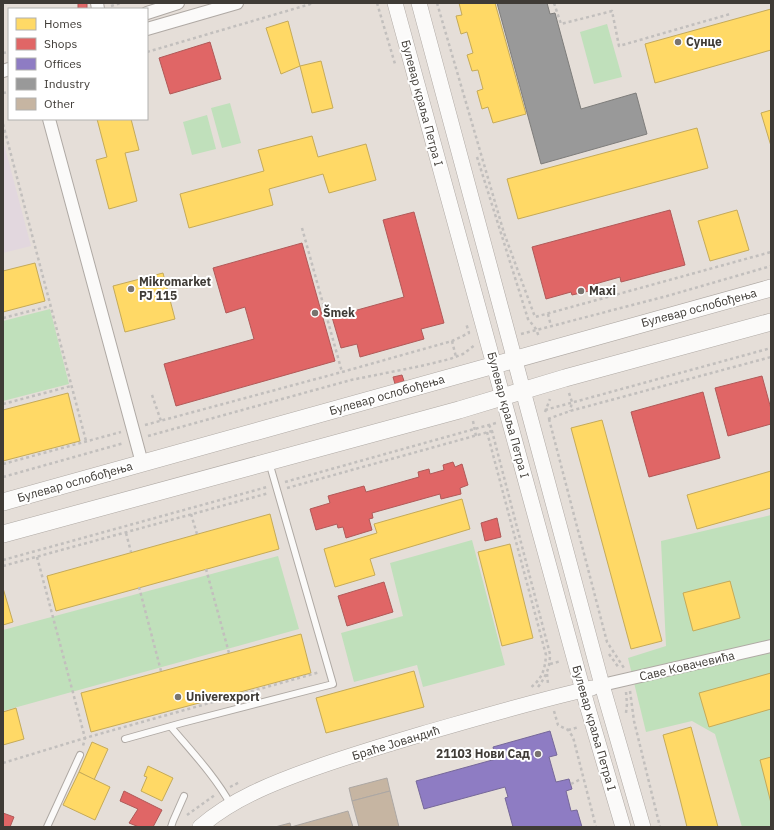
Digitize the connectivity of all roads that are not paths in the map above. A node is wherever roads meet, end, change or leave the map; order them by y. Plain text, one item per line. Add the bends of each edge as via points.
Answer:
1 (178, 3) edge
2 (237, 3) edge
3 (395, 3) edge
4 (419, 3) edge
5 (148, 13) edge
6 (148, 29) edge
7 (49, 120) edge
8 (771, 288) edge
9 (771, 322) edge
10 (515, 360) junction
11 (494, 365) junction
12 (524, 391) junction
13 (503, 397) junction
14 (269, 462) junction
15 (142, 463) junction
16 (3, 502) edge
17 (3, 534) edge
18 (771, 646) edge
19 (602, 686) junction
20 (583, 690) junction
21 (171, 727) junction
22 (125, 739) dead end
23 (80, 755) dead end
24 (184, 796) dead end
25 (232, 805) junction
26 (47, 827) edge
27 (171, 827) edge
28 (200, 827) edge
29 (623, 827) edge
30 (643, 827) edge

1 - 5 street
2 - 6 street
3 - 11 street, Булевар краља Петра I
4 - 10 street, Булевар краља Петра I
7 - 15 street
8 - 10 main road, Булевар ослобођења
9 - 12 main road
10 - 11 main road, Булевар ослобођења
10 - 12 street, Булевар краља Петра I
11 - 13 street, Булевар краља Петра I
11 - 15 main road, Булевар ослобођења
12 - 13 main road
12 - 19 street, Булевар краља Петра I
13 - 14 main road
13 - 20 street, Булевар краља Петра I
14 - 17 main road
14 - 21 lane via 333,684
15 - 16 main road, Булевар ослобођења
18 - 19 street, Саве Ковачевића
19 - 20 street, Браће Јовандић
19 - 30 street, Булевар краља Петра I
20 - 25 street, Браће Јовандић via 525,698 326,764 266,787
20 - 29 street, Булевар краља Петра I
21 - 22 lane
21 - 25 lane via 223,790
23 - 26 lane
24 - 27 lane
25 - 28 street, Браће Јовандић

